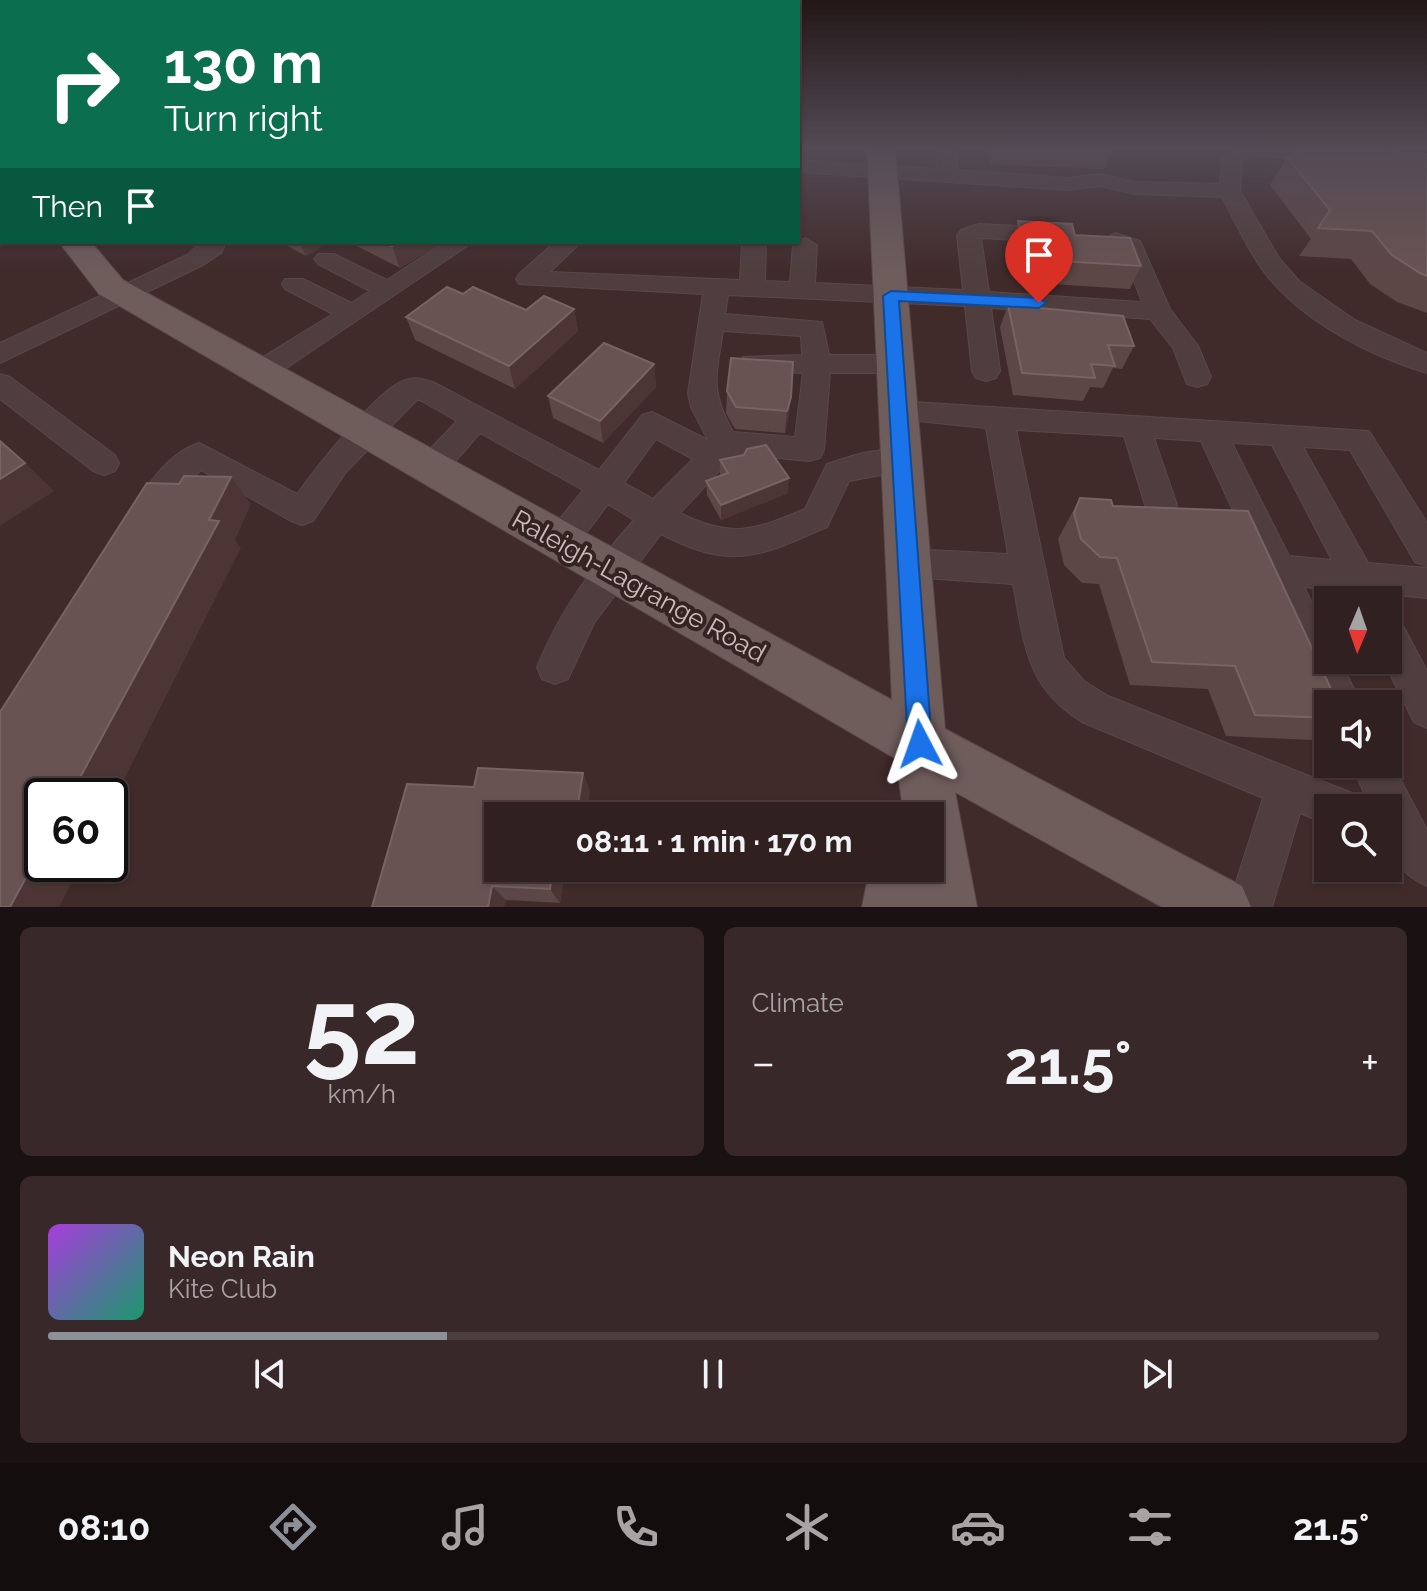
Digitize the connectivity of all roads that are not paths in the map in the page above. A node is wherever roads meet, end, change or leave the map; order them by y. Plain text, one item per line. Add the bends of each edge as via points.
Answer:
1 (884, 189) edge
2 (1089, 189) edge
3 (1132, 189) edge
4 (1177, 189) edge
5 (1229, 191) joint
6 (77, 244) edge
7 (214, 244) edge
8 (458, 244) edge
9 (567, 244) edge
10 (754, 244) edge
11 (805, 245) dead end
12 (326, 259) dead end
13 (294, 284) dead end
14 (717, 287) junction
15 (752, 289) junction
16 (388, 290) junction
17 (802, 291) junction
18 (124, 294) junction
19 (891, 296) junction
20 (979, 299) junction
21 (1158, 311) junction
22 (352, 314) junction
23 (712, 322) junction
24 (0, 354) edge
25 (707, 362) junction
26 (895, 364) junction
27 (1427, 364) edge
28 (817, 366) junction
29 (986, 371) dead end
30 (260, 372) junction
31 (1197, 377) dead end
32 (0, 384) edge
33 (898, 411) junction
34 (478, 418) junction
35 (999, 418) junction
36 (1135, 426) junction
37 (1211, 430) junction
38 (366, 431) junction
39 (1281, 434) junction
40 (714, 457) junction
41 (902, 461) junction
42 (104, 463) dead end
43 (428, 467) junction
44 (838, 472) junction
45 (604, 487) junction
46 (1161, 505) edge
47 (657, 515) junction
48 (559, 540) junction
49 (129, 543) edge
50 (1427, 552) edge
51 (908, 563) junction
52 (1027, 570) junction
53 (1277, 570) junction
54 (613, 571) junction
55 (1427, 583) edge
56 (1354, 586) edge
57 (1363, 586) edge
58 (1389, 586) edge
59 (1402, 661) edge
60 (555, 667) dead end
61 (1335, 690) edge
62 (1427, 709) edge
63 (920, 744) junction
64 (1377, 778) edge
65 (1287, 787) junction
66 (1314, 798) edge
67 (910, 802) edge
68 (1407, 843) edge
69 (896, 882) edge
70 (1226, 906) edge
71 (892, 907) edge
72 (947, 907) edge

1 - 19 main road
2 - 3 lane
4 - 5 lane
5 - 27 lane via 1277,273 1362,336
6 - 18 main road, Raleigh-Lagrange Road via 111,287
7 - 18 lane via 195,260
8 - 16 lane
9 - 14 lane via 528,279
10 - 15 lane
11 - 17 lane
12 - 16 lane
13 - 22 lane
14 - 15 lane
14 - 23 lane
15 - 17 lane
16 - 22 lane
17 - 19 lane
18 - 24 lane
18 - 30 main road, Raleigh-Lagrange Road
19 - 20 lane
19 - 26 main road
20 - 21 lane
20 - 21 lane via 972,232 1082,237 1132,246
20 - 29 lane
21 - 31 lane via 1185,346
22 - 30 lane
23 - 25 lane
23 - 28 lane via 813,328
25 - 28 lane
25 - 28 lane via 702,400 724,442 809,450
26 - 28 lane
26 - 33 main road
30 - 38 main road, Raleigh-Lagrange Road
32 - 42 lane
33 - 35 lane
33 - 41 main road
34 - 38 lane via 411,388
34 - 43 lane
34 - 45 lane
35 - 36 lane
35 - 52 lane
36 - 37 lane
36 - 46 lane
37 - 39 lane
37 - 53 lane
38 - 43 main road, Raleigh-Lagrange Road
38 - 49 lane via 302,512 199,455 171,478
39 - 50 lane via 1359,439
39 - 57 lane
40 - 44 lane
40 - 45 lane via 652,423
40 - 47 lane
41 - 44 lane
41 - 51 main road
43 - 48 main road, Raleigh-Lagrange Road
44 - 47 lane via 816,518 757,543 704,539
45 - 47 lane
45 - 48 lane
47 - 54 lane
48 - 54 main road, Raleigh-Lagrange Road
51 - 52 lane
51 - 63 main road
52 - 65 lane via 1048,666 1071,694 1095,709
53 - 56 lane
53 - 61 lane
54 - 60 lane via 562,641
54 - 63 main road, Raleigh-Lagrange Road
55 - 58 lane
59 - 62 lane
63 - 67 main road
63 - 70 main road, Raleigh-Lagrange Road
63 - 72 main road
64 - 68 lane
65 - 66 lane
65 - 70 lane
69 - 71 main road

